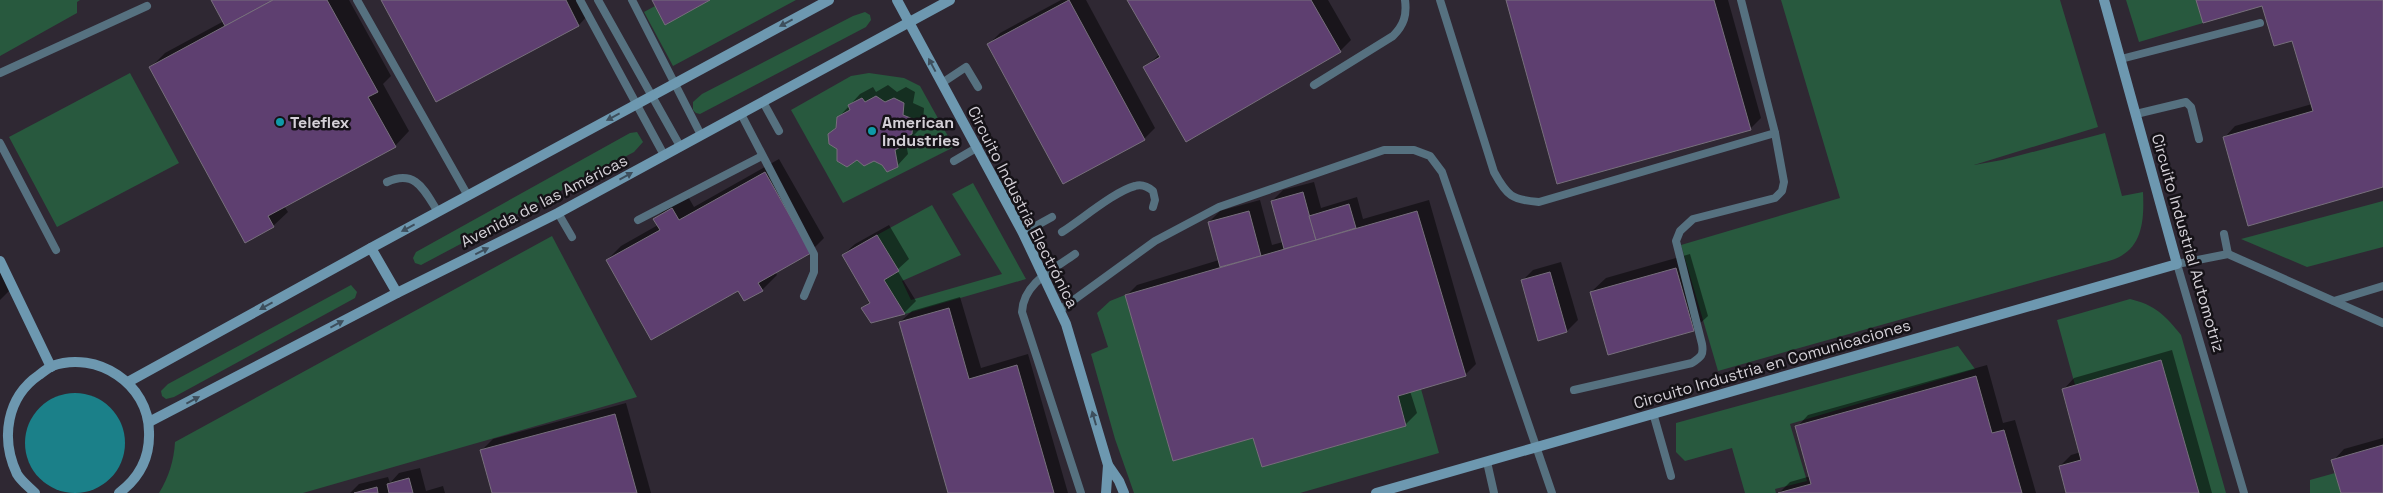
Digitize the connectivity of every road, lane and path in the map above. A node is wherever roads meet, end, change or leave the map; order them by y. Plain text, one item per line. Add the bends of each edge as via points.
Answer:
1 (357, 0) edge
2 (580, 0) edge
3 (598, 0) edge
4 (632, 0) edge
5 (829, 0) edge
6 (897, 0) edge
7 (950, 0) edge
8 (1405, 0) edge
9 (1440, 0) edge
10 (1741, 0) edge
11 (2104, 0) edge
12 (147, 6) dead end
13 (910, 22) junction
14 (2260, 23) dead end
15 (2121, 59) junction
16 (0, 73) edge
17 (942, 83) junction
18 (674, 84) junction
19 (1314, 85) dead end
20 (978, 86) dead end
21 (652, 96) junction
22 (763, 102) junction
23 (637, 104) junction
24 (741, 114) junction
25 (2136, 114) junction
26 (779, 131) dead end
27 (1775, 133) junction
28 (701, 135) junction
29 (2199, 139) dead end
30 (0, 143) edge
31 (680, 146) junction
32 (978, 147) junction
33 (664, 155) junction
34 (762, 156) junction
35 (954, 161) dead end
36 (387, 182) dead end
37 (468, 196) junction
38 (1153, 207) dead end
39 (438, 212) junction
40 (558, 213) junction
41 (1052, 217) dead end
42 (638, 220) dead end
43 (1062, 232) dead end
44 (1023, 233) junction
45 (2224, 234) dead end
46 (572, 237) dead end
47 (371, 248) junction
48 (56, 250) dead end
49 (1075, 254) dead end
50 (2228, 254) junction
51 (0, 262) edge
52 (2177, 264) junction
53 (1044, 276) junction
54 (2383, 286) edge
55 (396, 293) junction
56 (804, 296) dead end
57 (2334, 301) junction
58 (1060, 310) junction
59 (2383, 323) edge
60 (51, 366) junction
61 (128, 382) junction
62 (1574, 390) dead end
63 (1653, 413) junction
64 (149, 422) junction
65 (3, 426) edge
66 (1537, 447) junction
67 (3, 452) edge
68 (1487, 462) junction
69 (1108, 465) junction
70 (1671, 476) dead end
71 (35, 493) edge
72 (119, 493) edge
73 (1081, 493) edge
74 (1106, 493) edge
75 (1124, 493) edge
76 (1376, 493) edge
77 (1494, 493) edge
78 (1552, 493) edge
79 (2244, 493) edge

1 - 37 lane
2 - 23 lane
3 - 21 lane
4 - 18 lane
5 -> 18 main road
6 - 13 main road, Circuito Industria Electrónica
7 - 13 main road, Avenida de las Américas
8 - 19 lane via 1405,18 1393,36
9 - 27 lane via 1494,172 1504,190 1518,200 1539,202
10 - 27 lane
11 - 15 main road, Circuito Industrial Automotriz
12 - 16 lane
17 -> 13 main road, Circuito Industria Electrónica
13 - 22 main road, Avenida de las Américas
14 - 15 lane
15 - 25 main road, Circuito Industrial Automotriz
17 - 20 lane via 966,67
17 - 32 main road, Circuito Industria Electrónica
18 - 21 main road
18 - 28 lane
21 - 23 main road
21 - 31 lane
22 - 24 main road, Avenida de las Américas
22 - 26 lane
23 - 33 lane
23 -> 37 main road
24 - 28 main road, Avenida de las Américas
24 - 34 lane
25 - 29 lane via 2186,102
25 - 52 main road, Circuito Industrial Automotriz
27 - 62 lane via 1784,182 1782,191 1775,198 1693,218 1680,231 1676,241 1702,344 1701,358 1692,363
28 - 31 main road, Avenida de las Américas
30 - 48 lane
31 - 33 main road, Avenida de las Américas
32 - 35 lane
32 - 44 main road, Circuito Industria Electrónica
40 -> 33 main road, Avenida de las Américas
34 - 42 lane
34 - 56 lane via 814,254 814,272
36 - 39 lane via 402,177 418,182
37 - 39 main road
38 - 43 lane via 1156,200 1153,191 1142,185 1134,186
39 -> 47 main road
40 - 46 lane
55 -> 40 main road, Avenida de las Américas
41 - 44 lane
44 - 53 main road, Circuito Industria Electrónica
45 - 50 lane
47 - 55 main road
47 -> 61 main road
49 - 53 lane
50 - 52 lane
50 - 57 lane
51 - 60 main road
52 - 63 main road, Circuito Industria en Comunicaciones
52 - 79 lane, Circuito Industrial Automotriz
53 - 58 main road, Circuito Industria Electrónica
53 - 73 lane via 1026,294 1022,312
54 - 57 lane
64 -> 55 main road, Avenida de las Américas
57 - 59 lane
58 - 66 lane via 1155,241 1219,207 1384,150 1414,150 1430,156 1442,172
69 -> 58 main road, Circuito Industria Electrónica
60 - 61 main road via 88,363 110,369
60 - 65 main road via 25,385
61 - 64 main road via 142,401
63 - 66 main road, Circuito Industria en Comunicaciones
63 - 70 lane
64 - 72 main road via 150,445 142,467 129,486
65 - 67 main road
66 - 68 main road, Circuito Industria en Comunicaciones
66 - 78 lane
67 - 71 main road via 16,474
68 - 76 main road, Circuito Industria en Comunicaciones
68 - 77 lane
69 - 74 main road, Circuito Industria Electrónica
69 - 75 main road, Circuito Industria Electrónica

